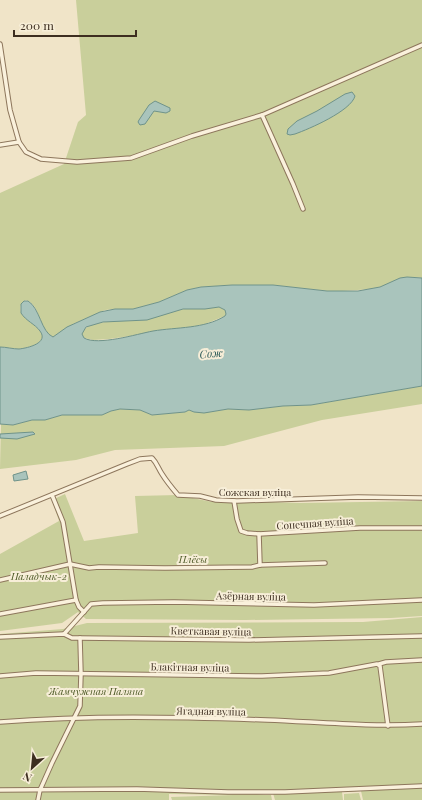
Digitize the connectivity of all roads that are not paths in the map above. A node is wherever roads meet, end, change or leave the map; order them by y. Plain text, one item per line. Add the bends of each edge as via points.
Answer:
1 (0, 44) edge
2 (422, 45) edge
3 (262, 115) junction
4 (19, 142) junction
5 (0, 145) edge
6 (303, 209) dead end
7 (52, 495) junction
8 (422, 498) edge
9 (234, 501) junction
10 (0, 516) edge
11 (422, 528) edge
12 (259, 534) junction
13 (326, 563) dead end
14 (70, 564) junction
15 (260, 565) junction
16 (0, 580) edge
17 (76, 600) junction
18 (422, 600) edge
19 (84, 612) junction
20 (0, 614) edge
21 (64, 634) junction
22 (422, 636) edge
23 (0, 638) edge
24 (80, 638) junction
25 (422, 660) edge
26 (379, 664) junction
27 (81, 674) junction
28 (0, 676) edge
29 (74, 718) junction
30 (0, 722) edge
31 (422, 724) edge
32 (388, 726) junction
33 (422, 786) edge
34 (0, 790) edge
35 (40, 790) junction
36 (38, 800) edge

1 - 4 street via 10,110
2 - 3 street
3 - 4 street via 131,158 68,162 41,159 26,152
3 - 6 street
4 - 5 street
7 - 9 street, Сожская вуліца via 140,459 152,458 178,495
7 - 10 street, Сожская вуліца
7 - 14 street via 63,522
8 - 9 street, Сожская вуліца via 358,497
9 - 12 street, Сонечная вуліца via 241,531
11 - 12 street, Сонечная вуліца via 360,528
12 - 15 street
13 - 15 street
14 - 15 street via 88,568
14 - 16 street
14 - 17 street
17 - 19 street
17 - 20 street
18 - 19 street, Азёрная вуліца via 314,605 103,603 92,604
19 - 21 street, Азёрная вуліца
21 - 23 street, Кветкавая вуліца
21 - 24 street, Кветкавая вуліца
22 - 24 street, Кветкавая вуліца via 250,640
24 - 27 street
25 - 26 street, Блакітная вуліца
26 - 27 street, Блакітная вуліца via 329,673 262,676
26 - 32 street
27 - 28 street, Блакітная вуліца via 36,673
27 - 29 street via 80,706
29 - 30 street, Ягадная вуліца
29 - 32 street, Ягадная вуліца via 219,719
29 - 35 street
31 - 32 street, Ягадная вуліца
33 - 35 street via 285,792
34 - 35 street
35 - 36 street

